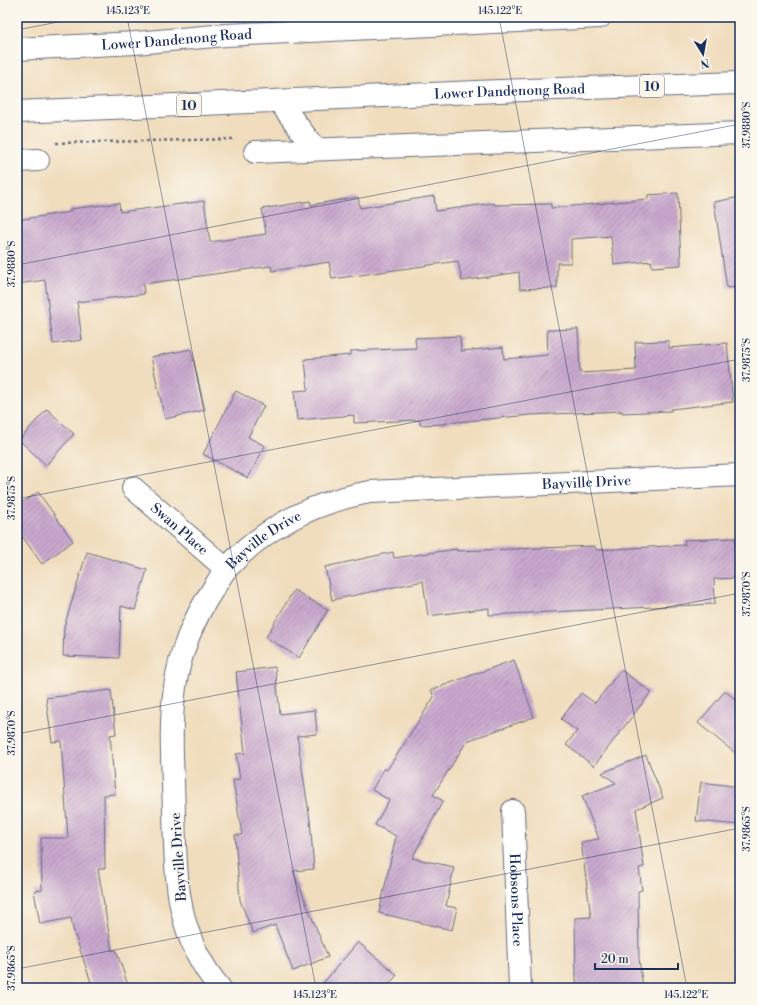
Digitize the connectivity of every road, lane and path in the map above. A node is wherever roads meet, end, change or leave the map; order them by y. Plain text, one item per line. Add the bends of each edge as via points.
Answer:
1 (600, 17) edge
2 (17, 49) edge
3 (740, 83) edge
4 (279, 101) junction
5 (17, 112) edge
6 (740, 133) edge
7 (247, 145) joint
8 (314, 149) junction
9 (29, 160) edge
10 (740, 475) edge
11 (133, 488) dead end
12 (226, 569) junction
13 (513, 811) dead end
14 (220, 988) edge
15 (520, 988) edge

1 - 2 main road, Lower Dandenong Road via 226,35
3 - 4 main road, Lower Dandenong Road / 10
4 - 5 main road, Lower Dandenong Road / 10
4 - 8 main road
6 - 8 main road
7 - 8 main road
7 - 9 path via 43,143 33,148
10 - 12 main road, Bayville Drive via 370,492 320,505 285,522 251,545
11 - 12 main road, Swan Place
12 - 14 main road, Bayville Drive via 193,625 181,658 172,713 176,878 181,908 188,933 200,958
13 - 15 main road, Hobsons Place

